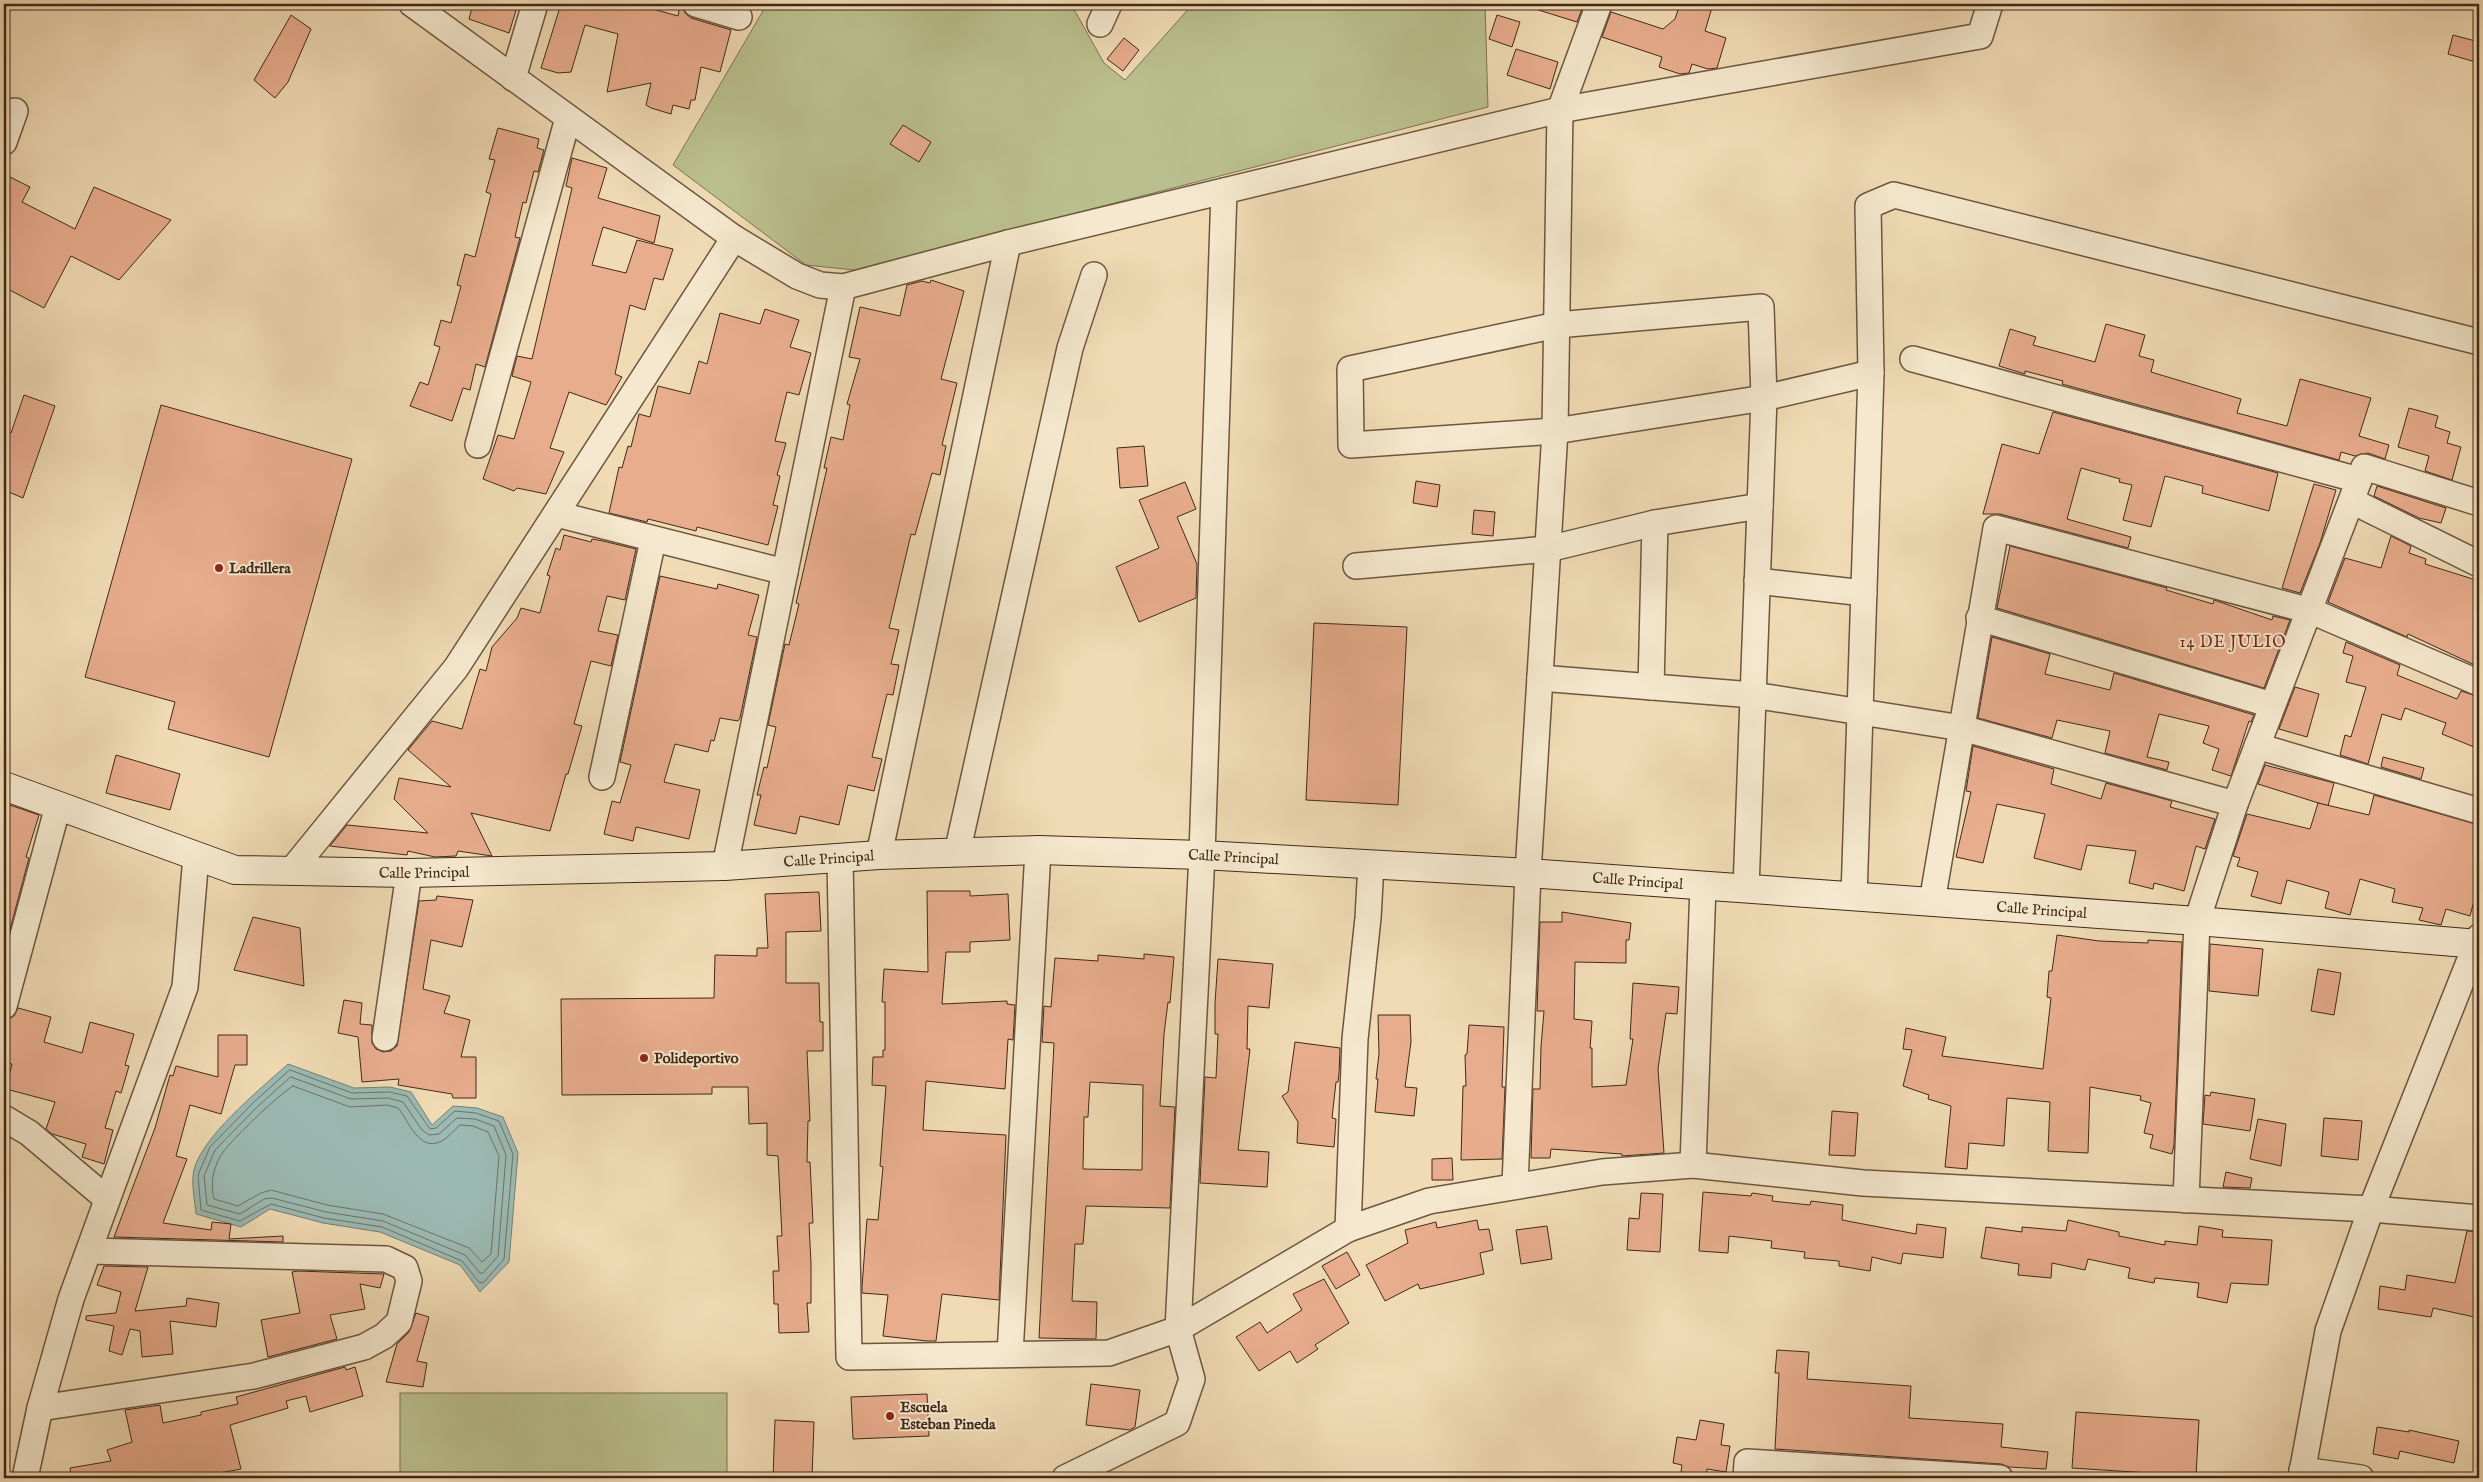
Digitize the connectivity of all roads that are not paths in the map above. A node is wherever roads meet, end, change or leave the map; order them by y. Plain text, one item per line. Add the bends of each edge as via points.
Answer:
1 (412, 4) edge
2 (536, 4) edge
3 (696, 4) edge
4 (1598, 4) edge
5 (1990, 4) edge
6 (739, 17) dead end
7 (513, 78) junction
8 (1560, 110) junction
9 (15, 111) dead end
10 (568, 118) junction
11 (4, 142) edge
12 (1224, 191) junction
13 (734, 238) junction
14 (1008, 243) junction
15 (1094, 275) dead end
16 (843, 287) junction
17 (1557, 326) junction
18 (2479, 342) edge
19 (1913, 359) dead end
20 (1871, 373) junction
21 (1764, 398) junction
22 (1555, 431) junction
23 (478, 445) dead end
24 (2356, 491) junction
25 (2479, 503) edge
26 (1760, 506) junction
27 (556, 514) junction
28 (1655, 523) junction
29 (653, 540) junction
30 (1548, 549) junction
31 (2479, 564) edge
32 (1356, 566) dead end
33 (785, 572) junction
34 (1757, 582) junction
35 (1864, 593) junction
36 (2311, 611) junction
37 (1979, 618) junction
38 (1540, 678) junction
39 (2479, 684) edge
40 (1652, 687) junction
41 (1753, 695) junction
42 (2272, 705) junction
43 (1860, 713) junction
44 (1962, 728) junction
45 (2257, 746) junction
46 (602, 777) dead end
47 (4, 786) edge
48 (2235, 804) junction
49 (58, 806) junction
50 (2479, 811) edge
51 (1038, 850) junction
52 (957, 853) junction
53 (879, 855) junction
54 (1202, 855) junction
55 (196, 856) junction
56 (840, 857) junction
57 (1371, 864) junction
58 (725, 866) junction
59 (292, 870) junction
60 (409, 873) junction
61 (1528, 873) junction
62 (1703, 886) junction
63 (1746, 889) junction
64 (1854, 896) junction
65 (1932, 902) junction
66 (2198, 921) junction
67 (2478, 942) edge
68 (4, 1006) edge
69 (385, 1038) dead end
70 (4, 1118) edge
71 (1693, 1165) junction
72 (1516, 1186) junction
73 (107, 1199) junction
74 (2186, 1200) junction
75 (2371, 1209) junction
76 (2479, 1218) edge
77 (1348, 1229) junction
78 (90, 1251) junction
79 (1178, 1329) junction
80 (1010, 1354) junction
81 (40, 1408) junction
82 (2302, 1474) edge
83 (32, 1475) edge
84 (1065, 1478) edge
85 (1746, 1478) edge
86 (2000, 1478) edge
87 (2362, 1478) edge

1 - 7 street
2 - 7 street
3 - 6 street
4 - 8 street
5 - 8 street via 1980,36
7 - 10 street
8 - 12 street
8 - 17 street
9 - 11 street
10 - 13 street
10 - 23 street
12 - 14 street
12 - 54 street
13 - 16 street via 797,276 820,285
13 - 27 street
14 - 16 street
14 - 53 street
15 - 52 street via 1070,348
16 - 33 street
17 - 21 street via 1762,307
17 - 22 street
17 - 22 street via 1350,369 1351,445
18 - 20 street via 1894,195 1868,206
19 - 24 street
20 - 21 street
20 - 35 street
21 - 22 street
21 - 26 street
22 - 30 street
24 - 25 street via 2364,467
24 - 31 street
24 - 36 street
26 - 28 street
26 - 34 street
27 - 29 street
27 - 59 street via 456,668
28 - 30 street
28 - 40 street
29 - 33 street
29 - 46 street
30 - 32 street
30 - 38 street
33 - 58 street
34 - 35 street
34 - 41 street
35 - 43 street
36 - 37 street via 1996,528
36 - 39 street
36 - 42 street
37 - 42 street
37 - 44 street
38 - 40 street
38 - 61 street
40 - 41 street
41 - 43 street
41 - 63 street
42 - 45 street
43 - 44 street
43 - 64 street
44 - 48 street
44 - 65 street
45 - 48 street
45 - 50 street
47 - 49 street, Calle Principal
48 - 66 street
49 - 55 street, Calle Principal
49 - 68 street
51 - 52 street, Calle Principal
51 - 54 street, Calle Principal
51 - 80 street
52 - 53 street, Calle Principal
53 - 56 street, Calle Principal
54 - 57 street, Calle Principal
54 - 79 street
55 - 59 street, Calle Principal via 234,870
55 - 73 street via 184,987
56 - 58 street, Calle Principal
56 - 80 street via 849,1356
57 - 61 street, Calle Principal
57 - 77 street via 1355,1039
58 - 60 street, Calle Principal
59 - 60 street, Calle Principal
60 - 69 street
61 - 62 street, Calle Principal
61 - 72 street
62 - 63 street, Calle Principal
62 - 71 street
63 - 64 street, Calle Principal
64 - 65 street, Calle Principal
65 - 66 street, Calle Principal
66 - 67 street, Calle Principal
66 - 74 street
67 - 75 street
70 - 73 street via 29,1133
71 - 72 street via 1602,1172
71 - 74 street via 1863,1183
72 - 77 street via 1429,1202
73 - 78 street
74 - 75 street
75 - 76 street
75 - 82 street via 2328,1331
77 - 79 street
78 - 81 street via 71,1299
78 - 81 street via 386,1258 405,1268 409,1281 399,1322 384,1336 364,1347 254,1376
79 - 80 street via 1109,1353
79 - 84 street via 1192,1379 1177,1423
81 - 83 street
82 - 87 street
85 - 86 street via 1747,1462

